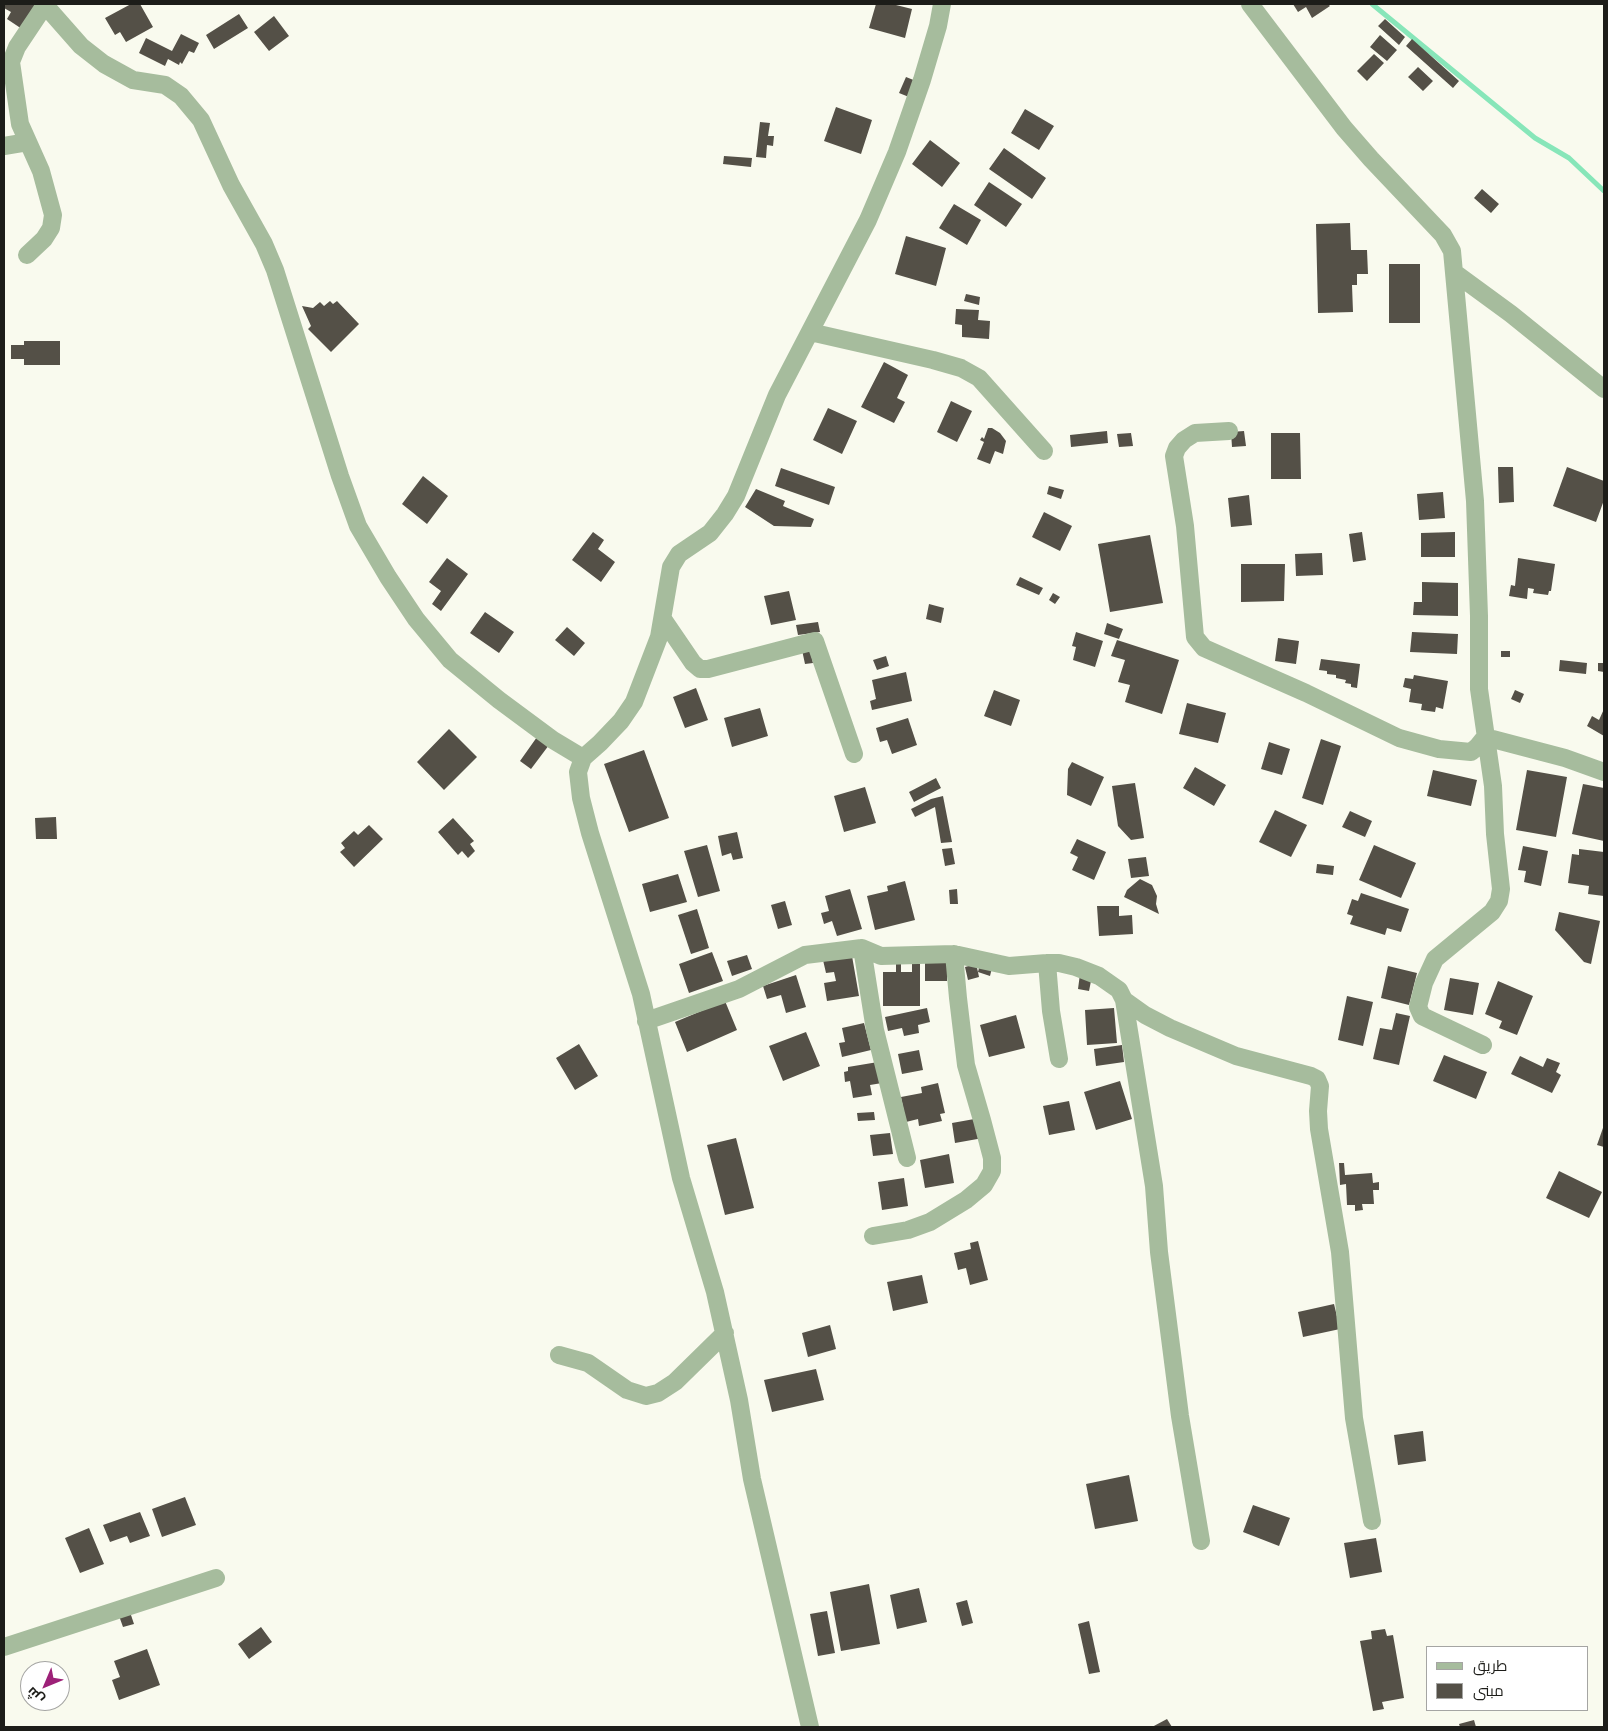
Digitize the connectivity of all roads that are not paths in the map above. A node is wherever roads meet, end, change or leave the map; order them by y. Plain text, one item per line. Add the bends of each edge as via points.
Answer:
1 (45, 4) edge
2 (942, 4) edge
3 (1250, 4) edge
4 (28, 142) junction
5 (4, 146) edge
6 (27, 256) dead end
7 (1455, 273) junction
8 (810, 332) junction
9 (1604, 389) edge
10 (1230, 431) dead end
11 (1044, 452) dead end
12 (663, 619) junction
13 (1485, 737) junction
14 (854, 754) dead end
15 (583, 758) junction
16 (1604, 772) edge
17 (862, 948) junction
18 (954, 954) junction
19 (1047, 963) junction
20 (1124, 1000) junction
21 (646, 1021) junction
22 (1483, 1045) dead end
23 (1059, 1059) dead end
24 (907, 1158) dead end
25 (873, 1236) dead end
26 (725, 1332) junction
27 (559, 1355) dead end
28 (1372, 1521) dead end
29 (1201, 1541) dead end
30 (216, 1578) dead end
31 (4, 1647) edge
32 (810, 1727) edge

1 - 4 street via 11,62 20,124
1 - 15 street via 81,46 104,64 133,80 165,85 181,96 201,120 275,270 358,526 388,577 416,619 450,660 498,700
2 - 8 street via 922,80 897,152 868,220
3 - 7 street via 1344,128 1443,235 1452,251
4 - 5 street
4 - 6 street via 41,170 53,215 51,228
7 - 9 street
7 - 13 street via 1475,501 1478,689
8 - 11 street via 961,368 979,378
8 - 12 street via 777,395 729,508 710,533 679,554 670,567
10 - 13 street via 1195,433 1184,440 1174,456 1196,637 1204,648 1399,738 1439,749 1471,752
12 - 14 street via 700,669 815,641
12 - 15 street via 634,702 621,721
13 - 16 street
13 - 22 street via 1493,786 1501,889 1499,901 1492,912 1435,959 1424,982 1418,1007 1422,1016
15 - 21 street via 578,772 581,798
17 - 18 street via 881,956
17 - 21 street via 805,955 739,989
17 - 24 street via 875,1030
18 - 19 street via 1010,966
18 - 25 street via 966,1065 992,1158 992,1170 984,1185 930,1222 908,1230
19 - 20 street via 1076,967 1100,976 1119,990
19 - 23 street
20 - 28 street via 1170,1028 1236,1056 1317,1079 1320,1086 1319,1130 1340,1252 1354,1418
20 - 29 street via 1154,1186 1180,1416
21 - 26 street via 681,1178
26 - 27 street via 675,1382 658,1393 646,1396 627,1390 588,1363
26 - 32 street via 752,1479
30 - 31 street

